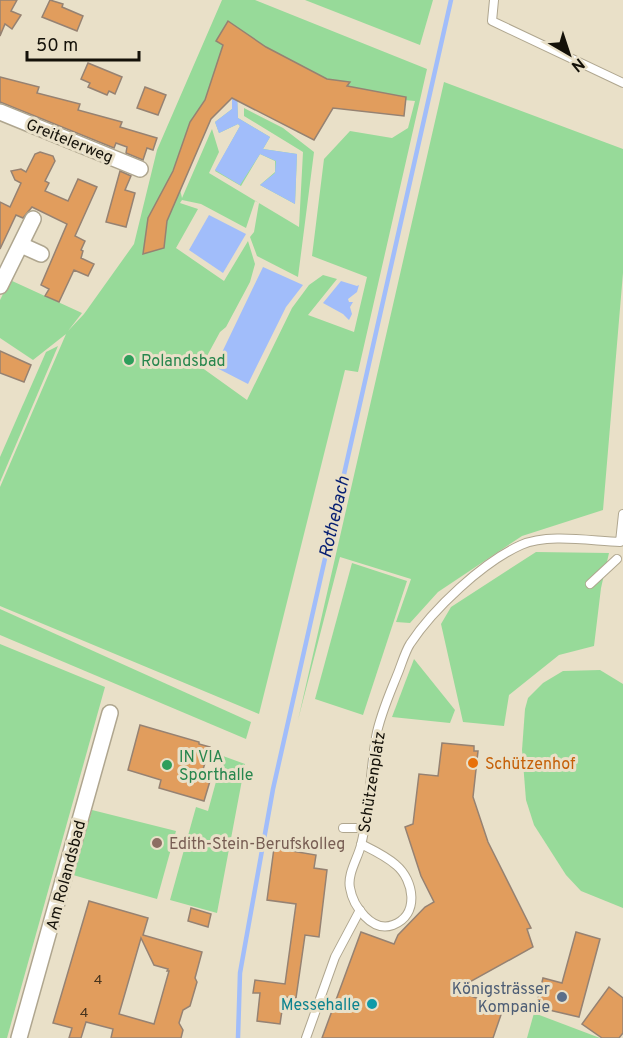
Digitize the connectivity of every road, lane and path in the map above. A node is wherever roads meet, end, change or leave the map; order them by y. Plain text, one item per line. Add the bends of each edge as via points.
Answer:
1 (494, 0) edge
2 (623, 83) edge
3 (0, 112) edge
4 (140, 169) dead end
5 (33, 219) dead end
6 (21, 245) junction
7 (41, 254) dead end
8 (0, 286) edge
9 (623, 514) edge
10 (617, 560) dead end
11 (590, 584) dead end
12 (110, 713) dead end
13 (343, 828) dead end
14 (364, 828) junction
15 (361, 844) junction
16 (360, 910) junction
17 (19, 1038) edge
18 (306, 1038) edge

1 - 2 lane via 492,21
3 - 4 street, Greitelerweg
5 - 6 street
6 - 7 street
6 - 8 street
9 - 14 lane, Schützenplatz via 620,542 554,538 522,544 486,566 446,601 410,645 392,688 376,734
10 - 11 lane
12 - 17 street, Am Rolandsbad
13 - 14 lane
14 - 15 lane, Schützenplatz
15 - 16 lane, Schützenplatz via 350,886
15 - 16 lane, Schützenplatz via 404,873 412,899 406,915 391,926 376,924
16 - 18 lane via 335,957

